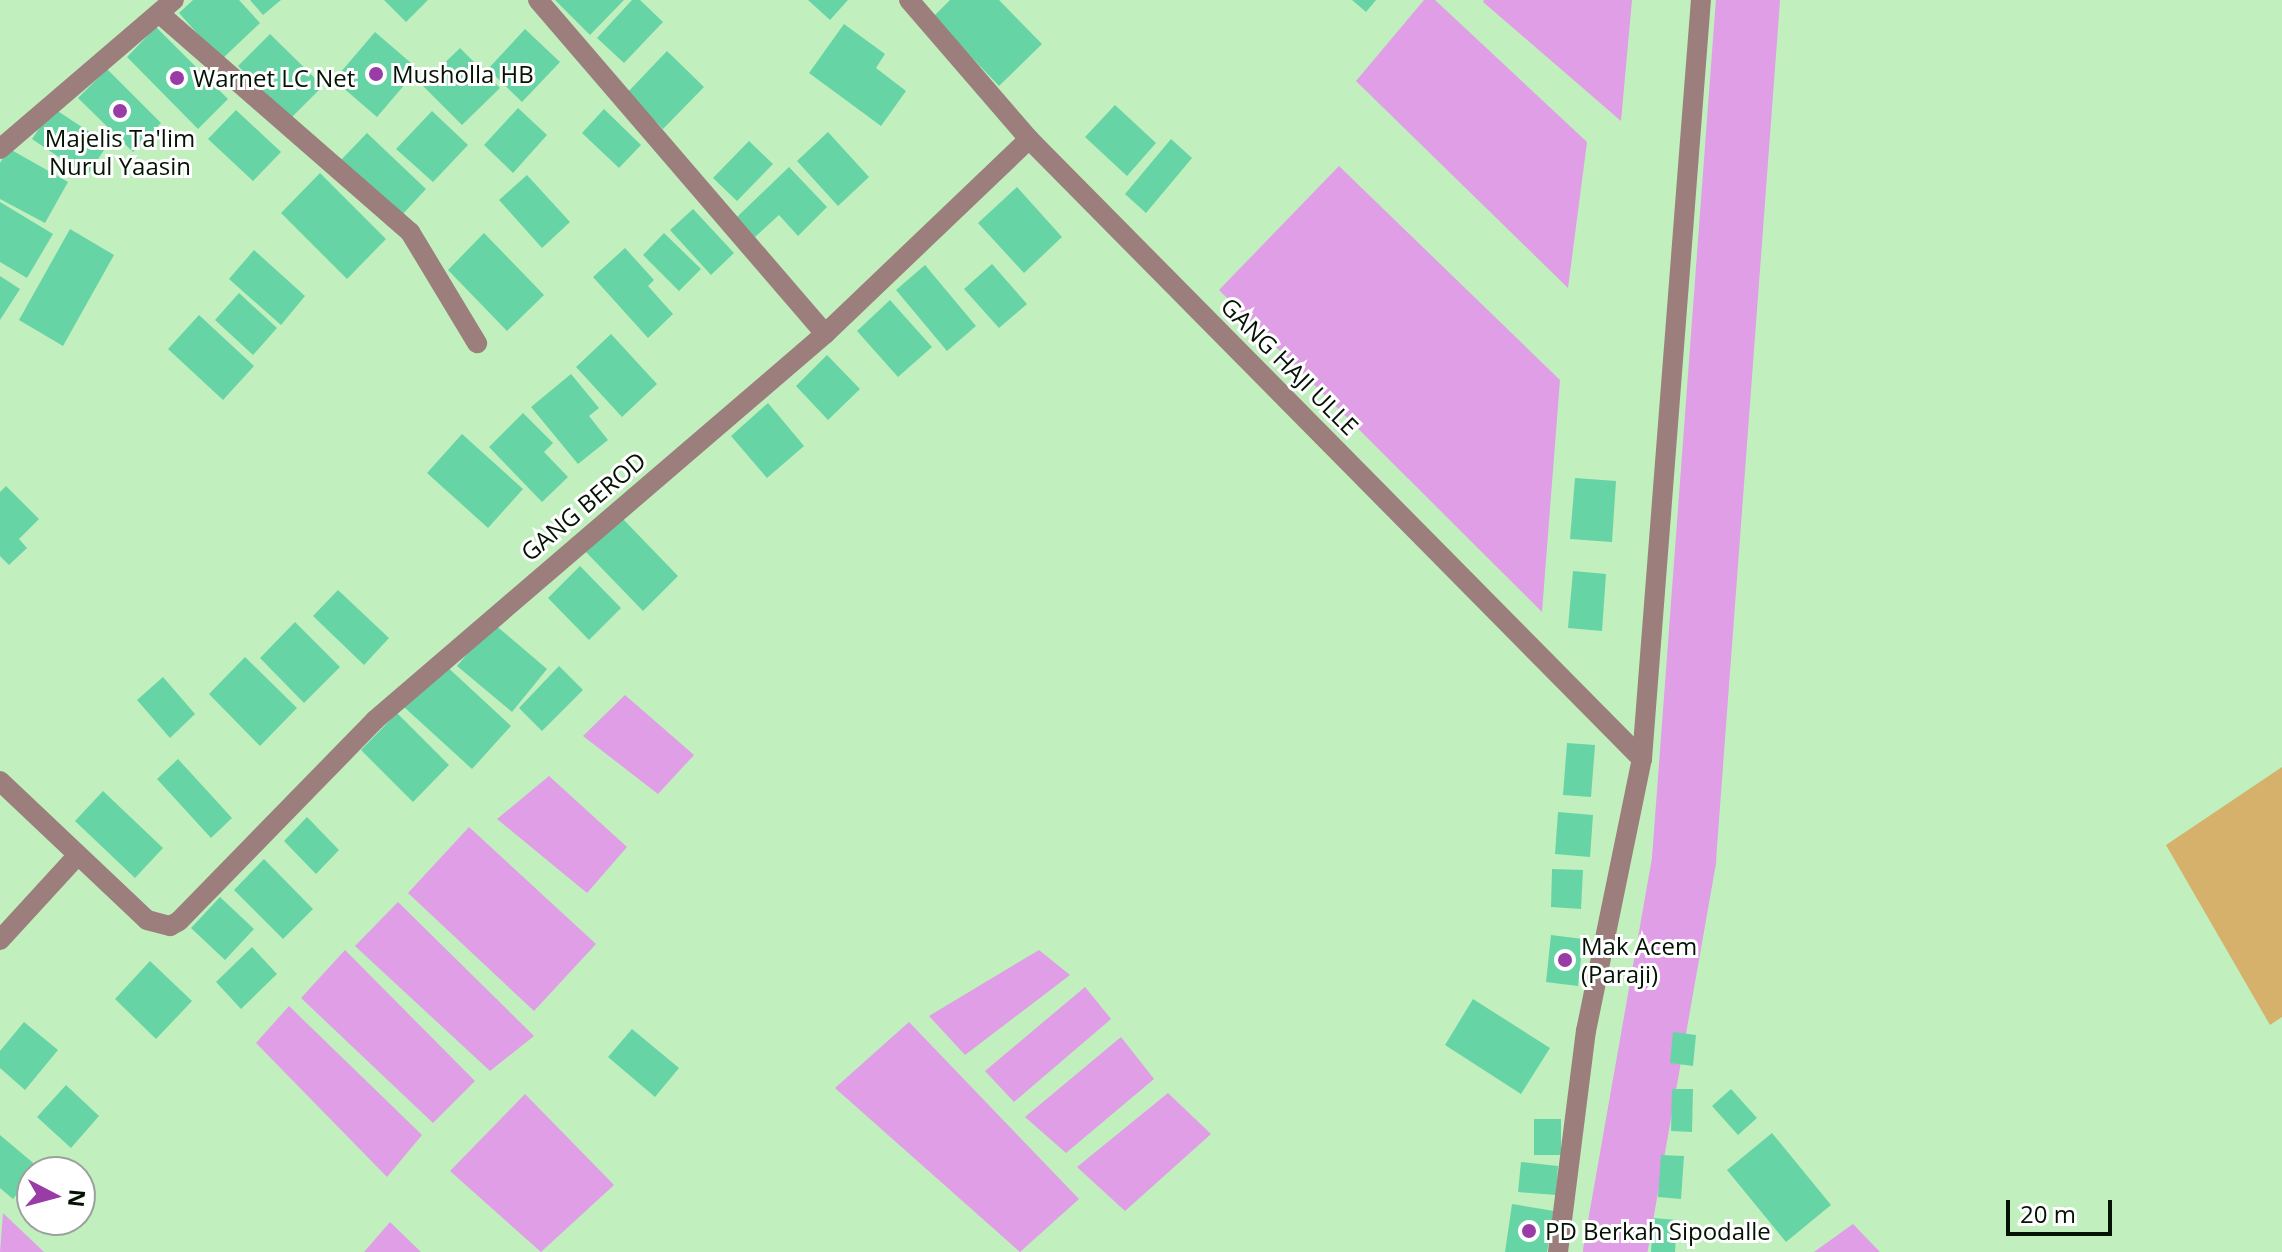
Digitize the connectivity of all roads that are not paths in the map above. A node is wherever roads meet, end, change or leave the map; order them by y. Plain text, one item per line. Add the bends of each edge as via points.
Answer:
1 (538, 0) edge
2 (909, 0) edge
3 (1701, 0) edge
4 (167, 7) edge
5 (1029, 139) junction
6 (0, 149) edge
7 (825, 334) junction
8 (477, 343) dead end
9 (1642, 759) junction
10 (0, 781) edge
11 (78, 855) junction
12 (0, 940) edge
13 (1558, 1252) edge

1 - 7 street
2 - 5 street, GANG HAJI ULLE
3 - 9 street
4 - 6 street
4 - 8 street via 410,232
5 - 7 street, GANG BEROD
5 - 9 street, GANG HAJI ULLE
7 - 11 street, GANG BEROD via 375,720 179,921 170,926 147,920
9 - 13 street via 1586,1031
10 - 11 street
11 - 12 street

